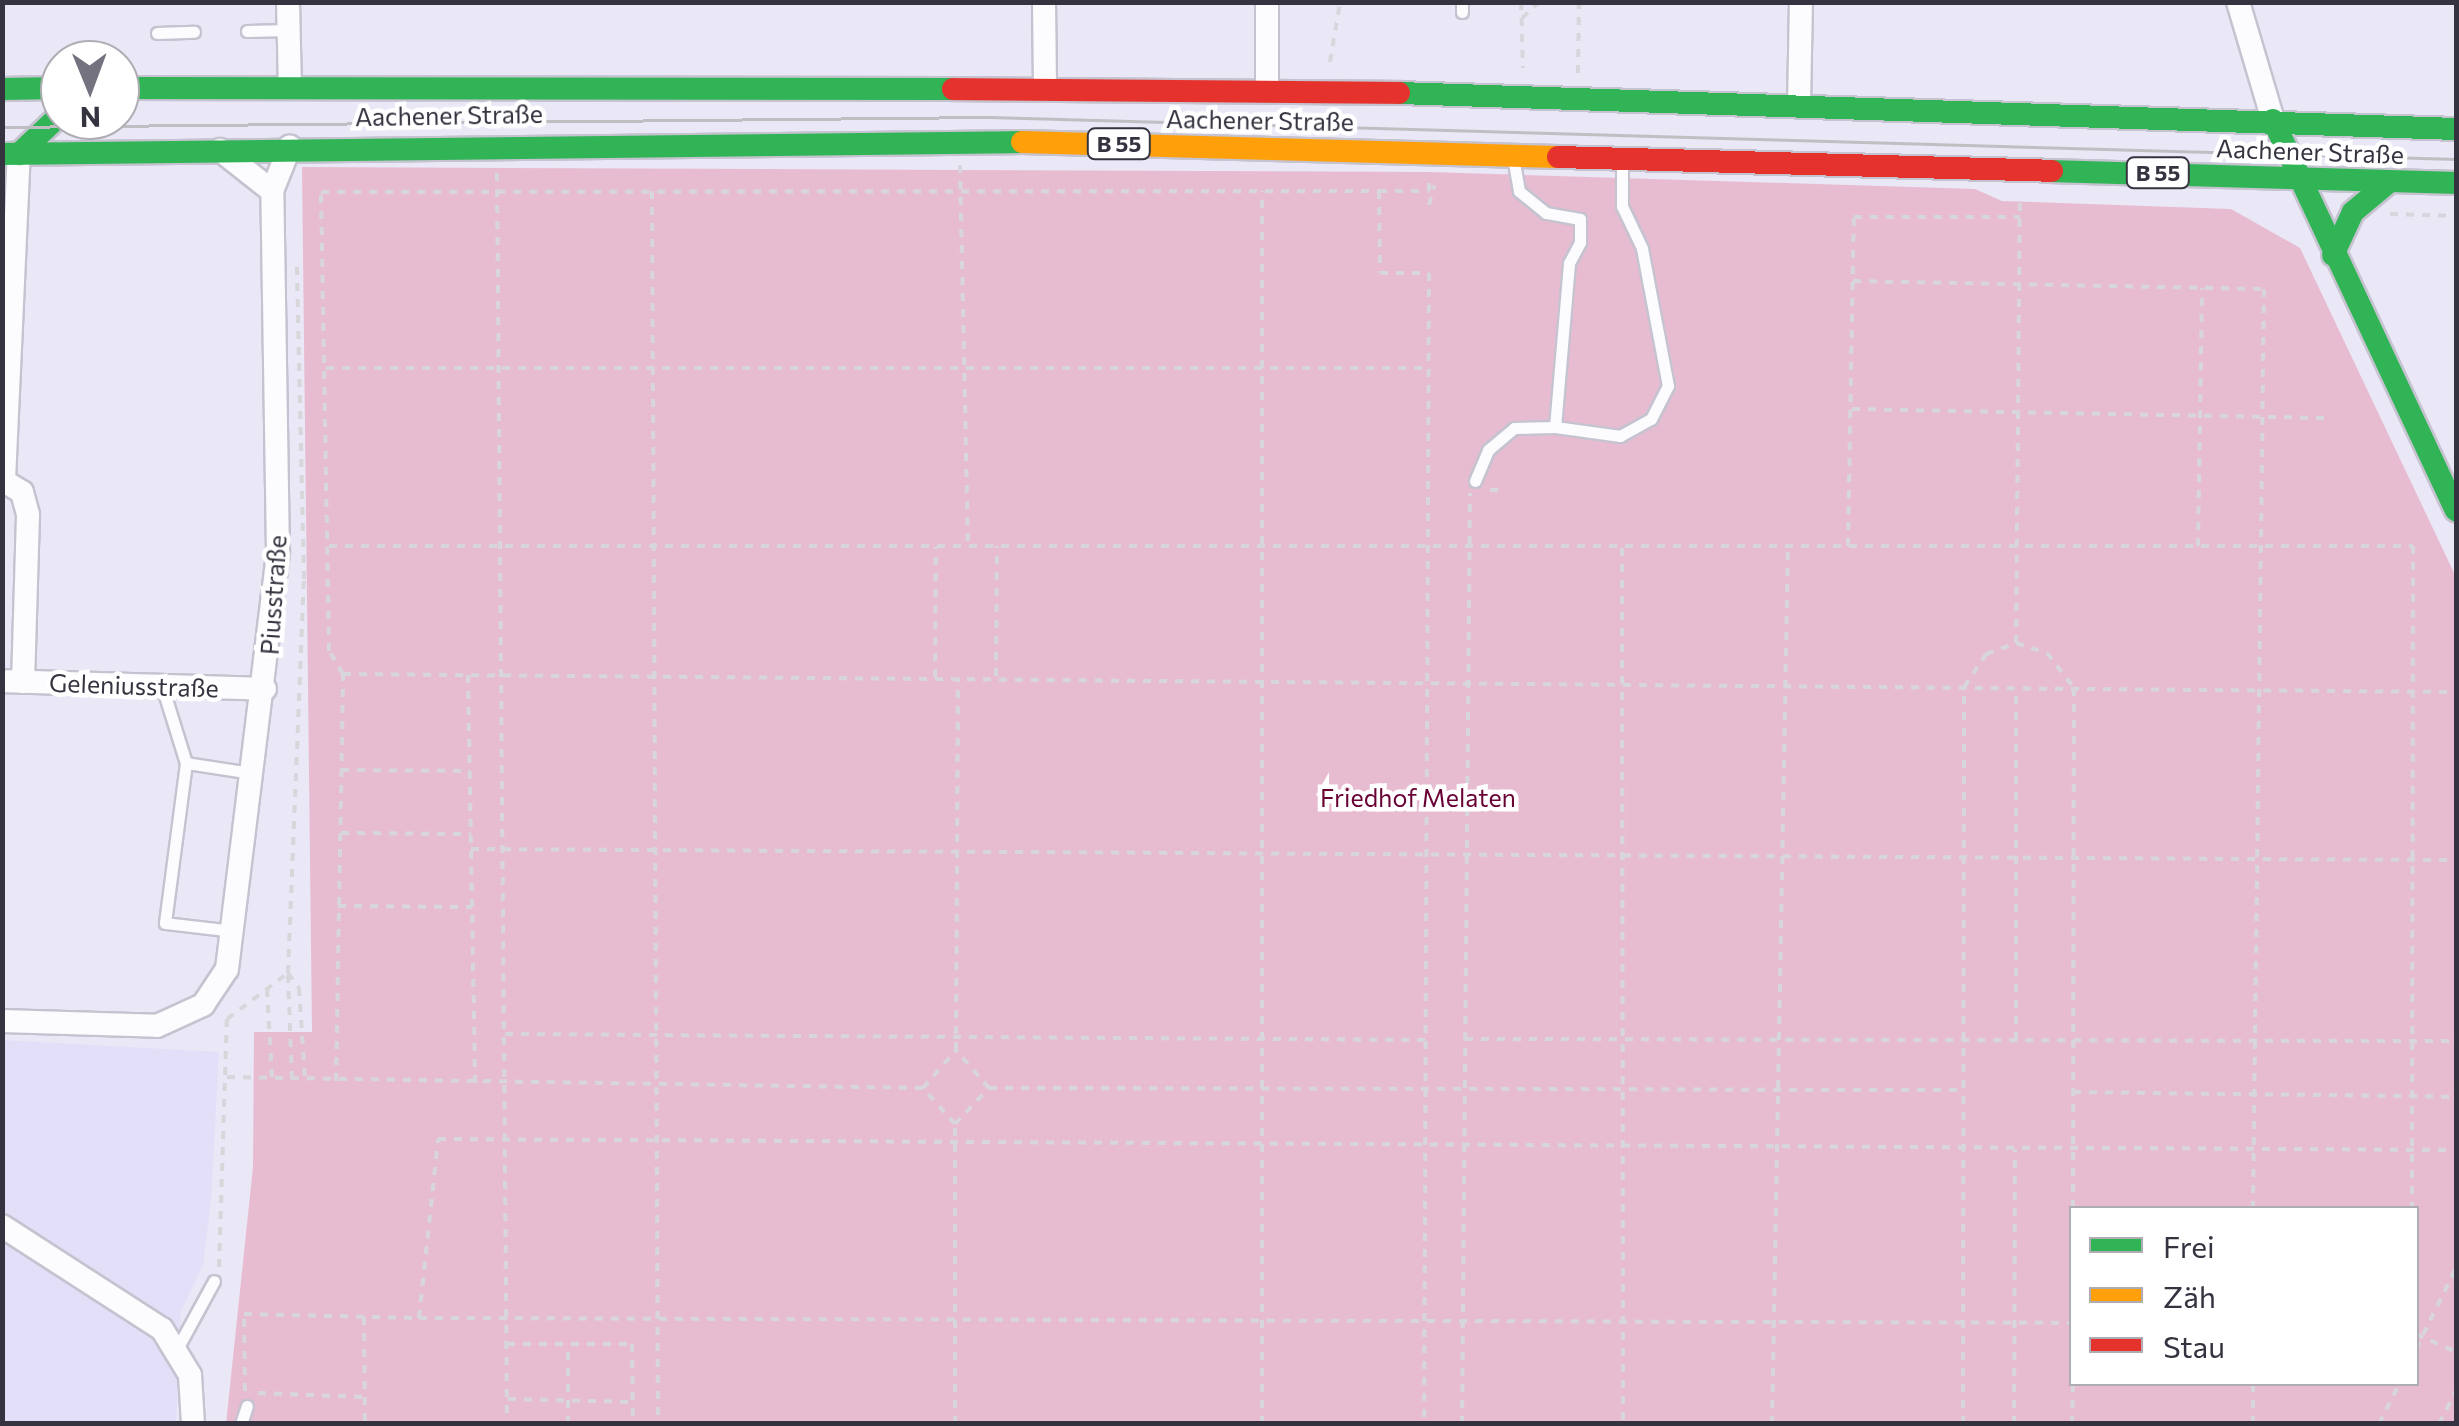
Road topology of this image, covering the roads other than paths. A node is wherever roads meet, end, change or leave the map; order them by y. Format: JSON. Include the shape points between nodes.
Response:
{"nodes":[{"id":1,"x":288,"y":2,"type":"edge"},
{"id":2,"x":1044,"y":2,"type":"edge"},
{"id":3,"x":1266,"y":2,"type":"edge"},
{"id":4,"x":1802,"y":2,"type":"edge"},
{"id":5,"x":2238,"y":2,"type":"edge"},
{"id":6,"x":289,"y":30,"type":"junction"},
{"id":7,"x":247,"y":31,"type":"dead end"},
{"id":8,"x":194,"y":32,"type":"dead end"},
{"id":9,"x":156,"y":33,"type":"dead end"},
{"id":10,"x":40,"y":88,"type":"edge"},
{"id":11,"x":140,"y":88,"type":"edge"},
{"id":12,"x":290,"y":88,"type":"junction"},
{"id":13,"x":2,"y":89,"type":"edge"},
{"id":14,"x":1046,"y":89,"type":"junction"},
{"id":15,"x":1267,"y":90,"type":"junction"},
{"id":16,"x":1799,"y":106,"type":"junction"},
{"id":17,"x":2273,"y":120,"type":"junction"},
{"id":18,"x":2456,"y":129,"type":"edge"},
{"id":19,"x":40,"y":131,"type":"edge"},
{"id":20,"x":290,"y":146,"type":"junction"},
{"id":21,"x":218,"y":148,"type":"junction"},
{"id":22,"x":11,"y":154,"type":"edge"},
{"id":23,"x":1513,"y":154,"type":"junction"},
{"id":24,"x":1622,"y":156,"type":"junction"},
{"id":25,"x":2232,"y":176,"type":"junction"},
{"id":26,"x":2295,"y":179,"type":"junction"},
{"id":27,"x":2390,"y":182,"type":"junction"},
{"id":28,"x":2456,"y":183,"type":"edge"},
{"id":29,"x":272,"y":191,"type":"junction"},
{"id":30,"x":7,"y":254,"type":"edge"},
{"id":31,"x":2332,"y":256,"type":"junction"},
{"id":32,"x":1555,"y":427,"type":"junction"},
{"id":33,"x":3,"y":480,"type":"edge"},
{"id":34,"x":1475,"y":481,"type":"road end"},
{"id":35,"x":2455,"y":504,"type":"edge"},
{"id":36,"x":13,"y":682,"type":"edge"},
{"id":37,"x":162,"y":686,"type":"junction"},
{"id":38,"x":266,"y":689,"type":"junction"},
{"id":39,"x":186,"y":763,"type":"junction"},
{"id":40,"x":254,"y":774,"type":"junction"},
{"id":41,"x":233,"y":931,"type":"junction"},
{"id":42,"x":2,"y":1021,"type":"edge"},
{"id":43,"x":2,"y":1226,"type":"edge"},
{"id":44,"x":214,"y":1281,"type":"road end"},
{"id":45,"x":178,"y":1346,"type":"junction"},
{"id":46,"x":247,"y":1406,"type":"dead end"},
{"id":47,"x":196,"y":1423,"type":"edge"},
{"id":48,"x":241,"y":1424,"type":"edge"}],
"edges":[{"from":1,"to":6,"type":"street"},
{"from":2,"to":14,"type":"street"},
{"from":3,"to":15,"type":"street"},
{"from":4,"to":16,"type":"street"},
{"from":5,"to":17,"type":"street"},
{"from":6,"to":7,"type":"lane"},
{"from":6,"to":12,"type":"street"},
{"from":8,"to":9,"type":"lane"},
{"from":10,"to":13,"type":"main road"},
{"from":11,"to":12,"type":"main road","name":"Aachener Straße","number":"B 55"},
{"from":12,"to":14,"type":"main road","name":"Aachener Straße","number":"B 55"},
{"from":14,"to":15,"type":"main road","name":"Aachener Straße","number":"B 55"},
{"from":15,"to":16,"type":"main road","name":"Aachener Straße","number":"B 55"},
{"from":16,"to":17,"type":"main road","name":"Aachener Straße","number":"B 55"},
{"from":17,"to":18,"type":"main road","name":"Aachener Straße","number":"B 55"},
{"from":17,"to":25,"type":"main road","via":[[2263,159]]},
{"from":17,"to":26,"type":"main road"},
{"from":19,"to":22,"type":"main road"},
{"from":20,"to":21,"type":"main road","name":"Aachener Straße","number":"B 55"},
{"from":20,"to":23,"type":"main road","name":"Aachener Straße","number":"B 55","via":[[960,140]]},
{"from":20,"to":29,"type":"street","name":"Piusstraße"},
{"from":21,"to":22,"type":"main road","name":"Aachener Straße","number":"B 55"},
{"from":21,"to":29,"type":"street"},
{"from":22,"to":30,"type":"street"},
{"from":23,"to":24,"type":"main road","name":"Aachener Straße","number":"B 55"},
{"from":23,"to":32,"type":"lane","via":[[1519,192],[1546,213],[1580,218]]},
{"from":24,"to":25,"type":"main road","name":"Aachener Straße","number":"B 55"},
{"from":24,"to":32,"type":"lane","via":[[1622,206],[1642,248],[1668,386],[1652,419],[1620,436]]},
{"from":25,"to":26,"type":"main road","name":"Aachener Straße","number":"B 55"},
{"from":26,"to":27,"type":"main road","name":"Aachener Straße","number":"B 55"},
{"from":26,"to":31,"type":"main road"},
{"from":27,"to":28,"type":"main road","name":"Aachener Straße","number":"B 55"},
{"from":27,"to":31,"type":"main road","via":[[2353,212]]},
{"from":29,"to":38,"type":"street","name":"Piusstraße","via":[[278,553]]},
{"from":30,"to":33,"type":"street"},
{"from":31,"to":35,"type":"main road"},
{"from":32,"to":34,"type":"lane","via":[[1514,428],[1488,450]]},
{"from":33,"to":36,"type":"street","via":[[22,492],[28,515]]},
{"from":36,"to":37,"type":"street","name":"Geleniusstraße"},
{"from":37,"to":38,"type":"street","name":"Geleniusstraße"},
{"from":37,"to":39,"type":"lane"},
{"from":38,"to":40,"type":"street","name":"Piusstraße"},
{"from":39,"to":40,"type":"lane"},
{"from":39,"to":41,"type":"lane","via":[[165,923]]},
{"from":40,"to":41,"type":"street","name":"Piusstraße"},
{"from":41,"to":42,"type":"street","name":"Piusstraße","via":[[216,993],[157,1026]]},
{"from":43,"to":45,"type":"street","via":[[142,1312]]},
{"from":44,"to":45,"type":"lane"},
{"from":45,"to":47,"type":"street"},
{"from":46,"to":48,"type":"lane"}]}
